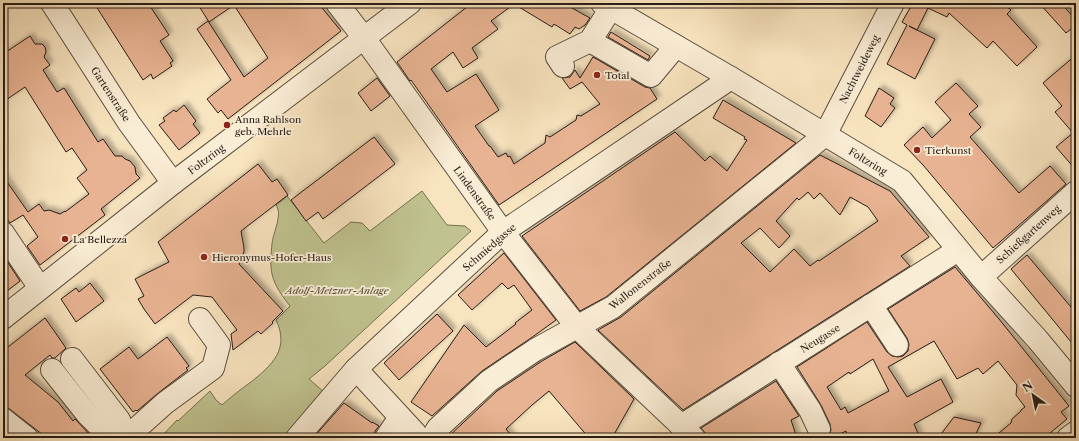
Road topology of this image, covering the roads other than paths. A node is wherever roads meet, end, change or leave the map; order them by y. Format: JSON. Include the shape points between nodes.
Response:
{"nodes":[{"id":1,"x":52,"y":3,"type":"edge"},
{"id":2,"x":336,"y":3,"type":"edge"},
{"id":3,"x":410,"y":3,"type":"edge"},
{"id":4,"x":893,"y":3,"type":"edge"},
{"id":5,"x":607,"y":6,"type":"edge"},
{"id":6,"x":594,"y":37,"type":"junction"},
{"id":7,"x":364,"y":38,"type":"junction"},
{"id":8,"x":676,"y":46,"type":"junction"},
{"id":9,"x":563,"y":66,"type":"dead end"},
{"id":10,"x":731,"y":78,"type":"junction"},
{"id":11,"x":825,"y":135,"type":"junction"},
{"id":12,"x":174,"y":183,"type":"junction"},
{"id":13,"x":1076,"y":192,"type":"edge"},
{"id":14,"x":503,"y":232,"type":"junction"},
{"id":15,"x":3,"y":233,"type":"edge"},
{"id":16,"x":958,"y":250,"type":"junction"},
{"id":17,"x":981,"y":277,"type":"junction"},
{"id":18,"x":40,"y":288,"type":"junction"},
{"id":19,"x":871,"y":305,"type":"junction"},
{"id":20,"x":3,"y":318,"type":"edge"},
{"id":21,"x":200,"y":319,"type":"dead end"},
{"id":22,"x":577,"y":327,"type":"junction"},
{"id":23,"x":897,"y":346,"type":"dead end"},
{"id":24,"x":72,"y":359,"type":"dead end"},
{"id":25,"x":779,"y":363,"type":"junction"},
{"id":26,"x":356,"y":369,"type":"junction"},
{"id":27,"x":52,"y":370,"type":"dead end"},
{"id":28,"x":1076,"y":386,"type":"edge"},
{"id":29,"x":400,"y":417,"type":"junction"},
{"id":30,"x":3,"y":419,"type":"edge"},
{"id":31,"x":819,"y":429,"type":"dead end"},
{"id":32,"x":688,"y":432,"type":"edge"},
{"id":33,"x":1076,"y":432,"type":"edge"},
{"id":34,"x":27,"y":438,"type":"edge"},
{"id":35,"x":121,"y":438,"type":"edge"},
{"id":36,"x":297,"y":438,"type":"edge"},
{"id":37,"x":386,"y":438,"type":"edge"},
{"id":38,"x":418,"y":438,"type":"edge"},
{"id":39,"x":432,"y":438,"type":"edge"},
{"id":40,"x":1068,"y":438,"type":"edge"}],
"edges":[{"from":1,"to":12,"type":"street","name":"Gartenstraße","via":[[129,123]]},
{"from":2,"to":7,"type":"street","name":"Lindenstraße"},
{"from":3,"to":7,"type":"street","name":"Foltzring"},
{"from":4,"to":11,"type":"street","name":"Nachtweideweg"},
{"from":5,"to":6,"type":"street"},
{"from":5,"to":8,"type":"street","name":"Foltzring"},
{"from":6,"to":8,"type":"street","via":[[657,68]]},
{"from":6,"to":9,"type":"street","via":[[557,57]]},
{"from":7,"to":12,"type":"street","name":"Foltzring"},
{"from":7,"to":14,"type":"street","name":"Lindenstraße"},
{"from":8,"to":10,"type":"street","name":"Foltzring"},
{"from":10,"to":11,"type":"street","name":"Foltzring"},
{"from":10,"to":14,"type":"street","name":"Schmiedgasse"},
{"from":11,"to":16,"type":"street","name":"Foltzring","via":[[902,181]]},
{"from":11,"to":22,"type":"street","name":"Wallonenstraße","via":[[613,307]]},
{"from":12,"to":18,"type":"street","name":"Foltzring"},
{"from":13,"to":17,"type":"street","name":"Schießgartenweg"},
{"from":14,"to":22,"type":"street","name":"Lindenstraße"},
{"from":14,"to":26,"type":"street","name":"Schmiedgasse"},
{"from":15,"to":18,"type":"street"},
{"from":16,"to":17,"type":"street","name":"Foltzring"},
{"from":16,"to":19,"type":"street","name":"Neugasse"},
{"from":17,"to":28,"type":"street","name":"Foltzring"},
{"from":18,"to":20,"type":"street","name":"Foltzring"},
{"from":19,"to":23,"type":"street"},
{"from":19,"to":25,"type":"street","name":"Neugasse"},
{"from":21,"to":35,"type":"street","via":[[219,345],[214,368]]},
{"from":22,"to":32,"type":"street","name":"Lindenstraße"},
{"from":22,"to":39,"type":"street","name":"Wallonenstraße","via":[[535,350],[489,381],[438,428]]},
{"from":24,"to":35,"type":"street","via":[[119,420]]},
{"from":25,"to":31,"type":"street","via":[[810,410]]},
{"from":25,"to":32,"type":"street","name":"Neugasse"},
{"from":26,"to":29,"type":"street"},
{"from":26,"to":36,"type":"street","name":"Schmiedgasse"},
{"from":27,"to":35,"type":"street","via":[[87,414]]},
{"from":29,"to":37,"type":"street"},
{"from":29,"to":38,"type":"street"},
{"from":30,"to":34,"type":"street"},
{"from":33,"to":40,"type":"street"}]}
